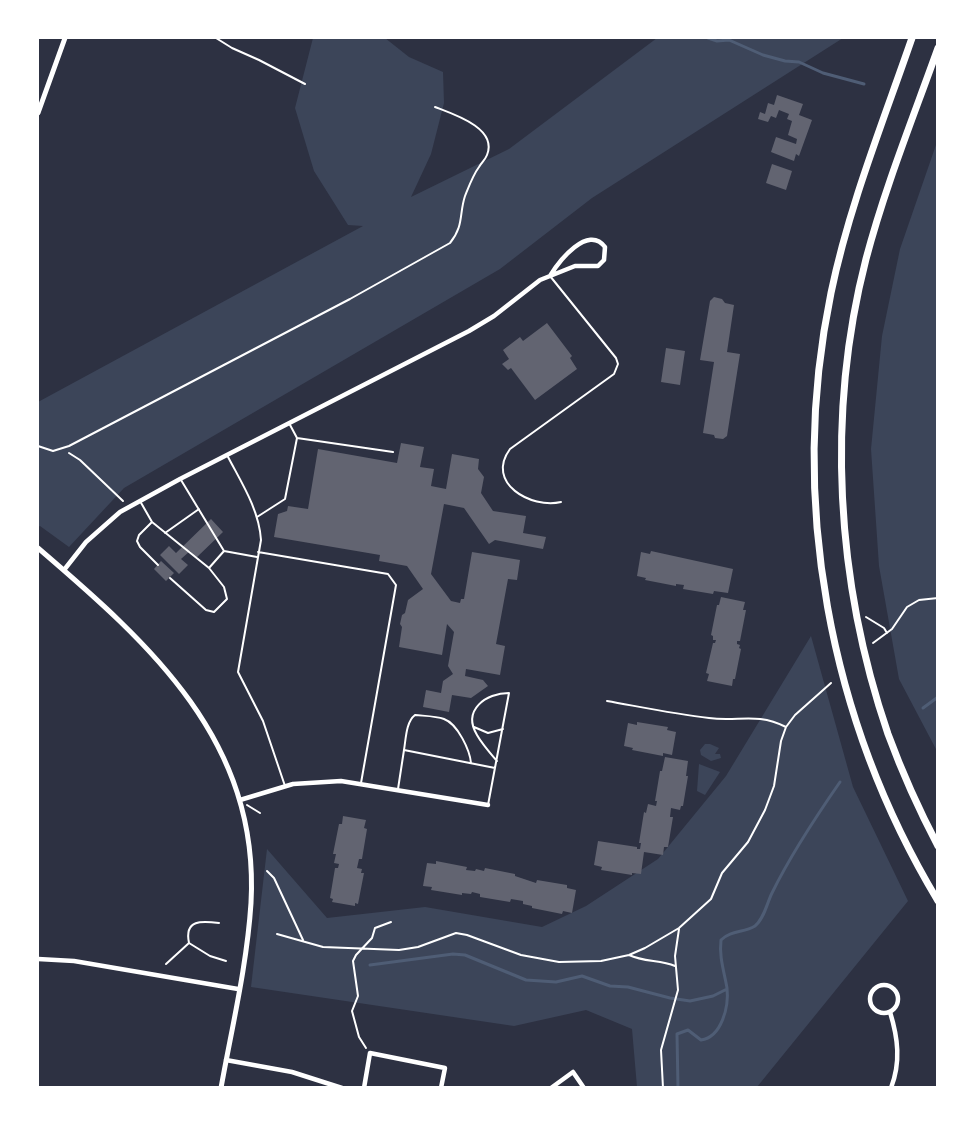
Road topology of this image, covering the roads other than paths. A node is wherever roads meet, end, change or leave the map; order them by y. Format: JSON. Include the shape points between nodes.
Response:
{"nodes":[{"id":1,"x":65,"y":38,"type":"edge"},
{"id":2,"x":216,"y":38,"type":"edge"},
{"id":3,"x":912,"y":38,"type":"edge"},
{"id":4,"x":938,"y":48,"type":"edge"},
{"id":5,"x":305,"y":84,"type":"dead end"},
{"id":6,"x":435,"y":107,"type":"dead end"},
{"id":7,"x":38,"y":113,"type":"edge"},
{"id":8,"x":550,"y":276,"type":"junction"},
{"id":9,"x":289,"y":423,"type":"junction"},
{"id":10,"x":297,"y":438,"type":"junction"},
{"id":11,"x":38,"y":446,"type":"edge"},
{"id":12,"x":393,"y":452,"type":"dead end"},
{"id":13,"x":227,"y":455,"type":"junction"},
{"id":14,"x":180,"y":478,"type":"junction"},
{"id":15,"x":140,"y":501,"type":"junction"},
{"id":16,"x":561,"y":502,"type":"dead end"},
{"id":17,"x":199,"y":509,"type":"junction"},
{"id":18,"x":257,"y":517,"type":"junction"},
{"id":19,"x":152,"y":522,"type":"junction"},
{"id":20,"x":165,"y":532,"type":"junction"},
{"id":21,"x":38,"y":548,"type":"edge"},
{"id":22,"x":224,"y":551,"type":"junction"},
{"id":23,"x":258,"y":552,"type":"junction"},
{"id":24,"x":257,"y":557,"type":"junction"},
{"id":25,"x":158,"y":565,"type":"dead end"},
{"id":26,"x":209,"y":568,"type":"junction"},
{"id":27,"x":64,"y":570,"type":"junction"},
{"id":28,"x":170,"y":578,"type":"dead end"},
{"id":29,"x":473,"y":727,"type":"junction"},
{"id":30,"x":503,"y":729,"type":"junction"},
{"id":31,"x":404,"y":750,"type":"junction"},
{"id":32,"x":497,"y":761,"type":"junction"},
{"id":33,"x":471,"y":764,"type":"junction"},
{"id":34,"x":496,"y":768,"type":"junction"},
{"id":35,"x":361,"y":783,"type":"junction"},
{"id":36,"x":285,"y":786,"type":"junction"},
{"id":37,"x":398,"y":789,"type":"junction"},
{"id":38,"x":240,"y":800,"type":"junction"},
{"id":39,"x":489,"y":805,"type":"joint"},
{"id":40,"x":938,"y":846,"type":"edge"},
{"id":41,"x":938,"y":901,"type":"edge"},
{"id":42,"x":38,"y":959,"type":"edge"},
{"id":43,"x":238,"y":989,"type":"junction"},
{"id":44,"x":890,"y":1012,"type":"junction"},
{"id":45,"x":225,"y":1060,"type":"junction"},
{"id":46,"x":220,"y":1088,"type":"edge"},
{"id":47,"x":342,"y":1088,"type":"edge"},
{"id":48,"x":364,"y":1088,"type":"edge"},
{"id":49,"x":441,"y":1088,"type":"edge"},
{"id":50,"x":550,"y":1088,"type":"edge"},
{"id":51,"x":584,"y":1088,"type":"edge"},
{"id":52,"x":891,"y":1088,"type":"edge"}],
"edges":[{"from":1,"to":7,"type":"street"},
{"from":2,"to":5,"type":"lane"},
{"from":3,"to":41,"type":"main road","via":[[858,192],[831,292],[815,419],[815,498],[823,589],[863,745],[912,855]]},
{"from":4,"to":40,"type":"main road","via":[[866,259],[850,340],[842,456],[845,535],[856,613],[874,688],[903,772]]},
{"from":6,"to":11,"type":"lane","via":[[473,123],[489,147],[467,191],[460,228],[450,243],[62,449],[53,451]]},
{"from":8,"to":8,"type":"street","via":[[575,266],[598,266],[604,260],[605,247],[592,239],[581,243],[560,260]]},
{"from":8,"to":9,"type":"street","via":[[469,331]]},
{"from":8,"to":16,"type":"lane","via":[[618,364],[614,374],[505,456],[503,475],[512,491],[531,499]]},
{"from":9,"to":10,"type":"lane"},
{"from":9,"to":13,"type":"street"},
{"from":10,"to":12,"type":"lane"},
{"from":10,"to":18,"type":"lane","via":[[285,499]]},
{"from":13,"to":14,"type":"street"},
{"from":13,"to":18,"type":"lane"},
{"from":14,"to":15,"type":"street"},
{"from":14,"to":17,"type":"lane"},
{"from":15,"to":19,"type":"lane"},
{"from":15,"to":27,"type":"street","via":[[107,521]]},
{"from":17,"to":20,"type":"lane"},
{"from":17,"to":22,"type":"lane"},
{"from":18,"to":23,"type":"lane","via":[[261,540]]},
{"from":19,"to":20,"type":"lane"},
{"from":19,"to":25,"type":"lane","via":[[137,541]]},
{"from":20,"to":26,"type":"lane"},
{"from":21,"to":27,"type":"street"},
{"from":22,"to":24,"type":"lane"},
{"from":22,"to":26,"type":"lane"},
{"from":23,"to":24,"type":"lane"},
{"from":23,"to":35,"type":"lane","via":[[388,574],[396,585]]},
{"from":24,"to":36,"type":"lane","via":[[238,672],[263,721]]},
{"from":26,"to":28,"type":"lane","via":[[224,587],[227,599],[209,612]]},
{"from":27,"to":38,"type":"street","via":[[186,692],[214,736]]},
{"from":29,"to":30,"type":"lane","via":[[488,733]]},
{"from":29,"to":30,"type":"lane","via":[[479,704],[495,694],[509,693]]},
{"from":29,"to":32,"type":"lane"},
{"from":30,"to":32,"type":"lane"},
{"from":31,"to":33,"type":"lane"},
{"from":31,"to":33,"type":"lane","via":[[412,716],[445,719],[469,748]]},
{"from":31,"to":37,"type":"lane"},
{"from":32,"to":34,"type":"lane"},
{"from":33,"to":34,"type":"lane"},
{"from":34,"to":39,"type":"lane"},
{"from":35,"to":36,"type":"street"},
{"from":35,"to":37,"type":"street"},
{"from":36,"to":38,"type":"street"},
{"from":37,"to":39,"type":"street"},
{"from":38,"to":43,"type":"street","via":[[251,881],[248,932]]},
{"from":42,"to":43,"type":"street","via":[[74,961]]},
{"from":43,"to":45,"type":"street"},
{"from":44,"to":44,"type":"street","via":[[896,1007],[897,994],[890,986],[877,987],[872,991],[870,1004],[881,1013]]},
{"from":44,"to":52,"type":"street","via":[[898,1053]]},
{"from":45,"to":46,"type":"street"},
{"from":45,"to":47,"type":"street","via":[[292,1072]]},
{"from":48,"to":49,"type":"street","via":[[370,1053],[445,1068]]},
{"from":50,"to":51,"type":"street","via":[[573,1072]]}]}
